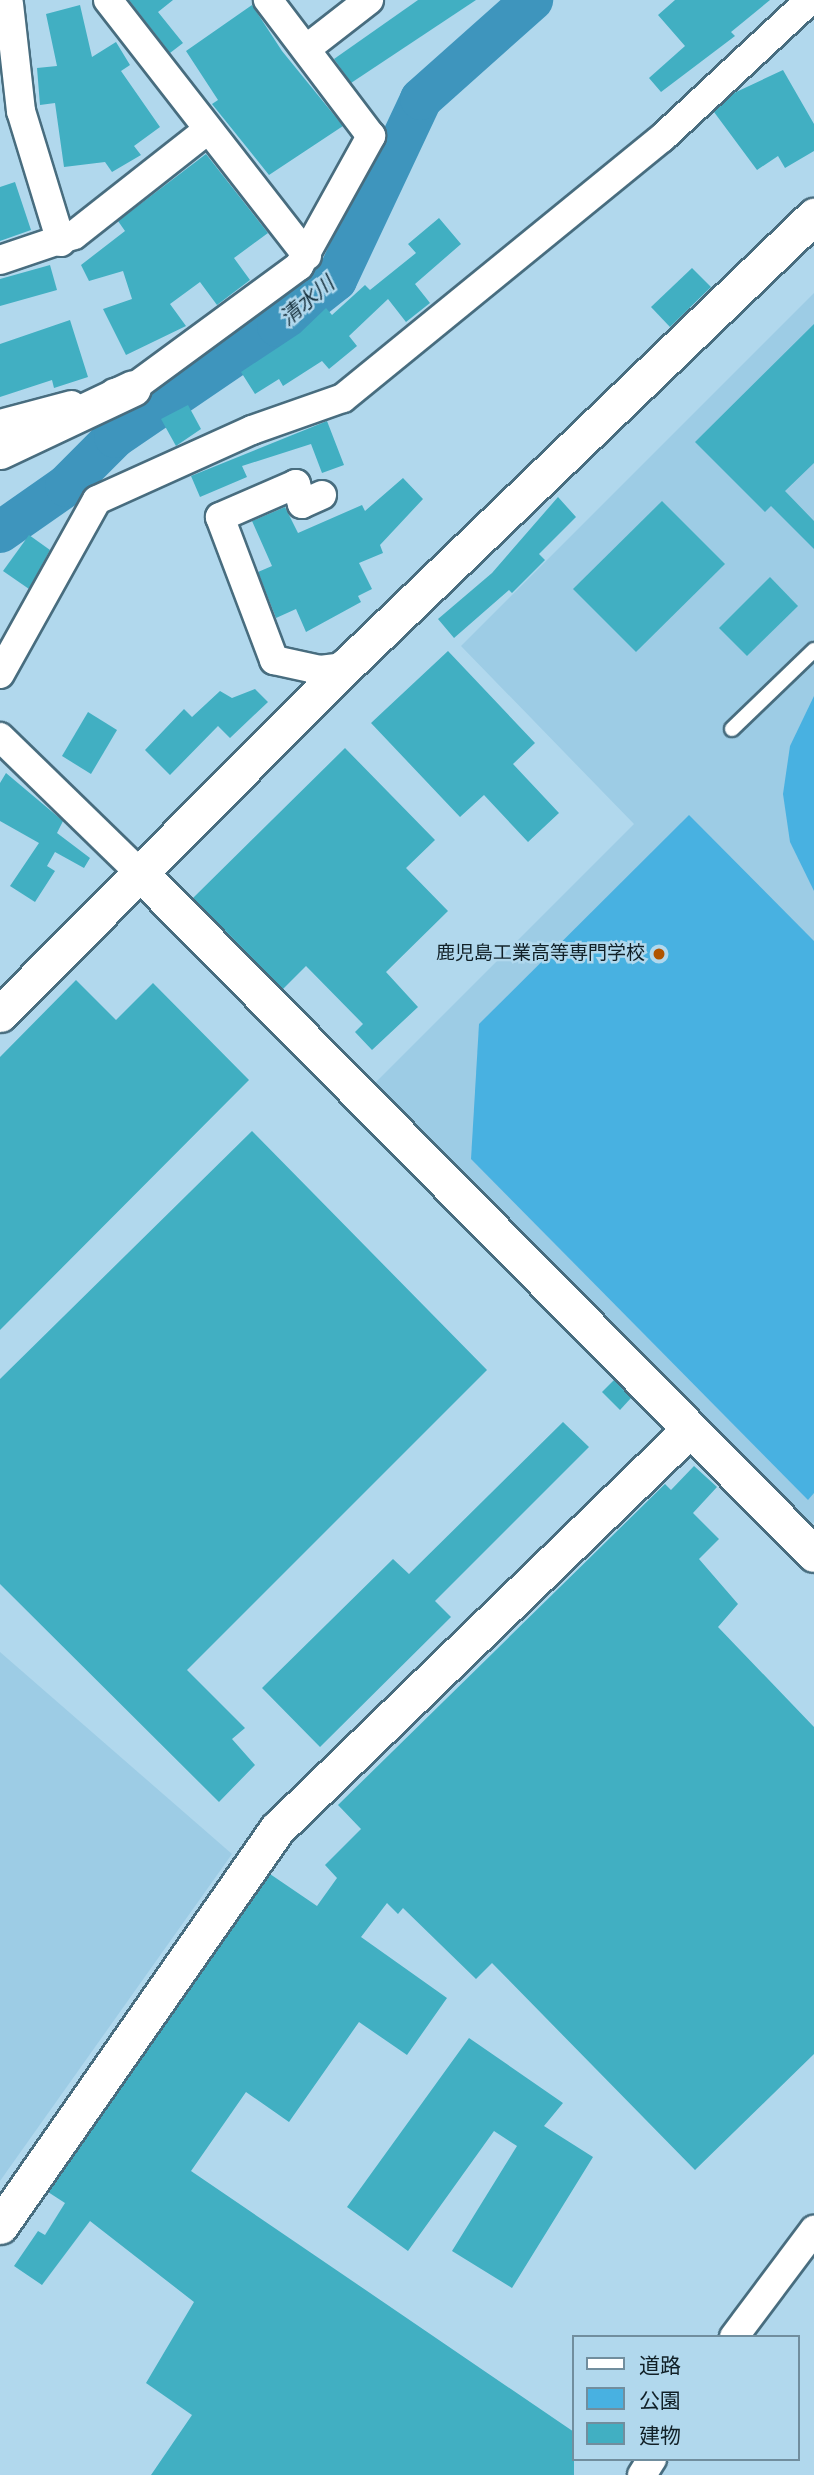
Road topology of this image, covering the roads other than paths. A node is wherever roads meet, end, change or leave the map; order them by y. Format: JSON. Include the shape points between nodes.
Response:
{"nodes":[{"id":1,"x":108,"y":0,"type":"edge"},
{"id":2,"x":268,"y":0,"type":"edge"},
{"id":3,"x":369,"y":0,"type":"edge"},
{"id":4,"x":810,"y":0,"type":"edge"},
{"id":5,"x":12,"y":3,"type":"edge"},
{"id":6,"x":306,"y":49,"type":"junction"},
{"id":7,"x":206,"y":131,"type":"junction"},
{"id":8,"x":814,"y":216,"type":"edge"},
{"id":9,"x":61,"y":242,"type":"junction"},
{"id":10,"x":307,"y":256,"type":"junction"},
{"id":11,"x":0,"y":260,"type":"edge"},
{"id":12,"x":133,"y":388,"type":"junction"},
{"id":13,"x":0,"y":424,"type":"edge"},
{"id":14,"x":0,"y":451,"type":"edge"},
{"id":15,"x":322,"y":495,"type":"dead end"},
{"id":16,"x":814,"y":649,"type":"edge"},
{"id":17,"x":345,"y":667,"type":"junction"},
{"id":18,"x":0,"y":674,"type":"edge"},
{"id":19,"x":732,"y":729,"type":"dead end"},
{"id":20,"x":2,"y":746,"type":"edge"},
{"id":21,"x":141,"y":873,"type":"junction"},
{"id":22,"x":0,"y":1014,"type":"edge"},
{"id":23,"x":690,"y":1429,"type":"junction"},
{"id":24,"x":814,"y":1554,"type":"edge"},
{"id":25,"x":0,"y":2226,"type":"edge"},
{"id":26,"x":814,"y":2230,"type":"edge"},
{"id":27,"x":735,"y":2335,"type":"edge"}],
"edges":[{"from":1,"to":7,"type":"street"},
{"from":2,"to":6,"type":"street"},
{"from":3,"to":6,"type":"street"},
{"from":4,"to":18,"type":"street","via":[[662,138],[343,398],[252,430],[97,500]]},
{"from":5,"to":9,"type":"street","via":[[21,111]]},
{"from":6,"to":10,"type":"street","via":[[371,136]]},
{"from":7,"to":9,"type":"street"},
{"from":7,"to":10,"type":"street"},
{"from":8,"to":17,"type":"street"},
{"from":9,"to":11,"type":"street"},
{"from":10,"to":12,"type":"street","via":[[289,276]]},
{"from":12,"to":13,"type":"street"},
{"from":12,"to":14,"type":"street"},
{"from":15,"to":17,"type":"street","via":[[302,504],[296,484],[220,517],[274,660],[320,670]]},
{"from":16,"to":19,"type":"lane"},
{"from":17,"to":21,"type":"street"},
{"from":20,"to":21,"type":"street"},
{"from":21,"to":22,"type":"street"},
{"from":21,"to":23,"type":"street"},
{"from":23,"to":24,"type":"street"},
{"from":23,"to":25,"type":"street","via":[[277,1829]]},
{"from":26,"to":27,"type":"street"}]}
